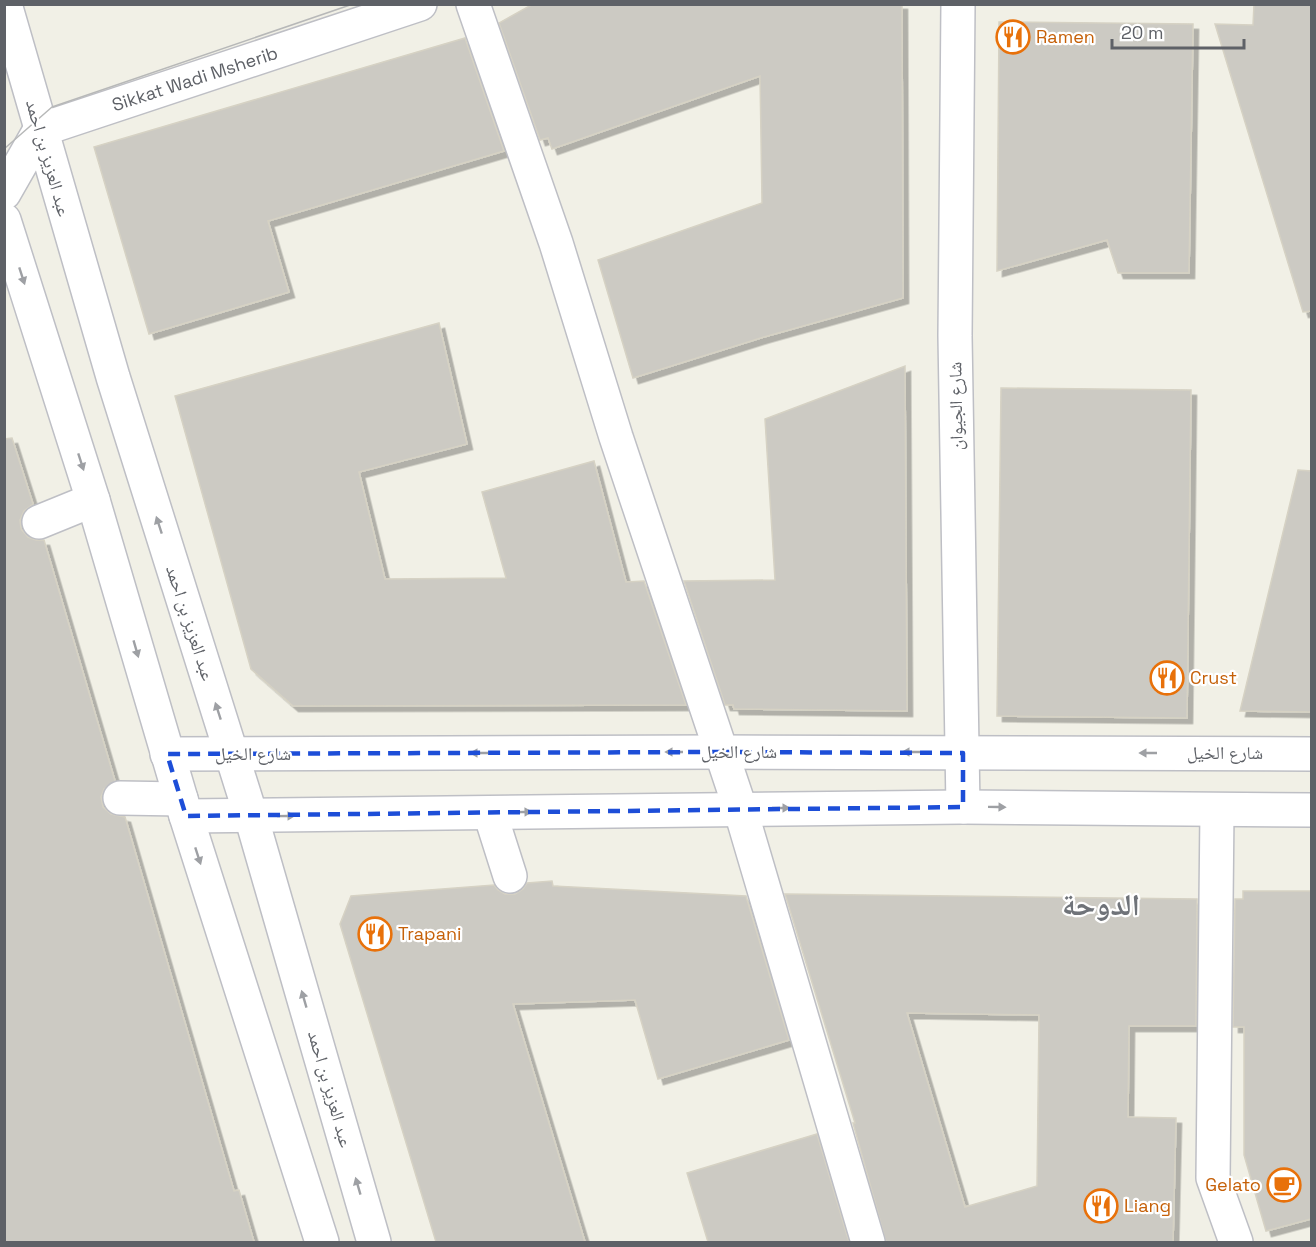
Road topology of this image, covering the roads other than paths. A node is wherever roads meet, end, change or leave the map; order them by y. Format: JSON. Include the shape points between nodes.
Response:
{"nodes":[{"id":1,"x":5,"y":4,"type":"edge"},
{"id":2,"x":420,"y":4,"type":"edge"},
{"id":3,"x":473,"y":4,"type":"edge"},
{"id":4,"x":958,"y":4,"type":"edge"},
{"id":5,"x":40,"y":130,"type":"junction"},
{"id":6,"x":4,"y":193,"type":"edge"},
{"id":7,"x":4,"y":220,"type":"edge"},
{"id":8,"x":93,"y":500,"type":"junction"},
{"id":9,"x":39,"y":522,"type":"dead end"},
{"id":10,"x":720,"y":752,"type":"junction"},
{"id":11,"x":963,"y":753,"type":"junction"},
{"id":12,"x":167,"y":754,"type":"junction"},
{"id":13,"x":1311,"y":754,"type":"edge"},
{"id":14,"x":232,"y":755,"type":"junction"},
{"id":15,"x":120,"y":798,"type":"dead end"},
{"id":16,"x":963,"y":807,"type":"junction"},
{"id":17,"x":183,"y":808,"type":"junction"},
{"id":18,"x":740,"y":808,"type":"junction"},
{"id":19,"x":1311,"y":810,"type":"edge"},
{"id":20,"x":1217,"y":811,"type":"junction"},
{"id":21,"x":490,"y":813,"type":"junction"},
{"id":22,"x":251,"y":816,"type":"junction"},
{"id":23,"x":510,"y":876,"type":"dead end"},
{"id":24,"x":322,"y":1242,"type":"edge"},
{"id":25,"x":374,"y":1242,"type":"edge"},
{"id":26,"x":868,"y":1242,"type":"edge"},
{"id":27,"x":1236,"y":1242,"type":"edge"}],
"edges":[{"from":1,"to":5,"type":"street","name":"عبد العزيز بن احمد"},
{"from":2,"to":5,"type":"street","name":"Sikkat Wadi Msherib"},
{"from":3,"to":10,"type":"street","via":[[556,243]]},
{"from":4,"to":11,"type":"street","name":"شارع الجيوان","via":[[955,336]]},
{"from":5,"to":6,"type":"street"},
{"from":14,"to":5,"type":"street","name":"عبد العزيز بن احمد","one_way":true,"via":[[112,377]]},
{"from":7,"to":8,"type":"street","one_way":true},
{"from":8,"to":9,"type":"street"},
{"from":8,"to":12,"type":"street","one_way":true},
{"from":11,"to":10,"type":"street","name":"شارع الخيل","one_way":true},
{"from":10,"to":14,"type":"street","name":"شارع الخيل","one_way":true},
{"from":10,"to":18,"type":"street"},
{"from":13,"to":11,"type":"street","name":"شارع الخيل","one_way":true},
{"from":11,"to":16,"type":"street","name":"شارع الجيوان"},
{"from":12,"to":14,"type":"street","name":"شارع الخيل"},
{"from":12,"to":17,"type":"street"},
{"from":14,"to":22,"type":"street","name":"عبد العزيز بن احمد"},
{"from":15,"to":17,"type":"street"},
{"from":18,"to":16,"type":"street","one_way":true},
{"from":16,"to":20,"type":"street","one_way":true},
{"from":17,"to":22,"type":"street"},
{"from":17,"to":24,"type":"street","one_way":true},
{"from":21,"to":18,"type":"street","one_way":true},
{"from":18,"to":26,"type":"street"},
{"from":19,"to":20,"type":"street"},
{"from":20,"to":27,"type":"street","via":[[1213,1178]]},
{"from":22,"to":21,"type":"street","one_way":true},
{"from":21,"to":23,"type":"street"},
{"from":25,"to":22,"type":"street","name":"عبد العزيز بن احمد","one_way":true}]}
